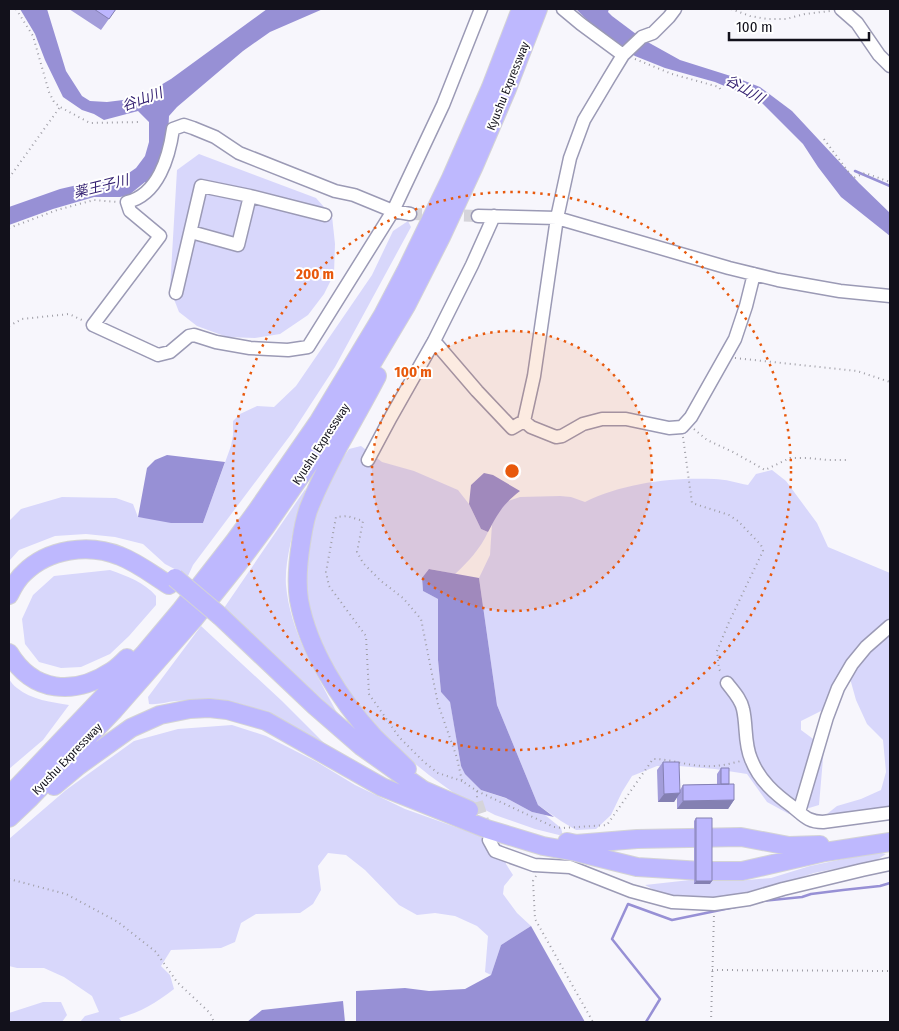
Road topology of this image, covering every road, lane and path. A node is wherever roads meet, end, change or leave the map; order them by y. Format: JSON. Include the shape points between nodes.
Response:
{"nodes":[{"id":1,"x":16,"y":9,"type":"edge"},
{"id":2,"x":480,"y":9,"type":"edge"},
{"id":3,"x":521,"y":9,"type":"edge"},
{"id":4,"x":538,"y":9,"type":"edge"},
{"id":5,"x":564,"y":9,"type":"edge"},
{"id":6,"x":674,"y":9,"type":"edge"},
{"id":7,"x":732,"y":9,"type":"edge"},
{"id":8,"x":841,"y":9,"type":"edge"},
{"id":9,"x":624,"y":54,"type":"junction"},
{"id":10,"x":890,"y":66,"type":"edge"},
{"id":11,"x":722,"y":92,"type":"dead end"},
{"id":12,"x":60,"y":107,"type":"junction"},
{"id":13,"x":139,"y":122,"type":"dead end"},
{"id":14,"x":824,"y":139,"type":"dead end"},
{"id":15,"x":9,"y":178,"type":"edge"},
{"id":16,"x":890,"y":182,"type":"edge"},
{"id":17,"x":250,"y":196,"type":"junction"},
{"id":18,"x":127,"y":202,"type":"junction"},
{"id":19,"x":393,"y":210,"type":"junction"},
{"id":20,"x":410,"y":214,"type":"tunnel mouth"},
{"id":21,"x":325,"y":215,"type":"dead end"},
{"id":22,"x":478,"y":216,"type":"tunnel mouth"},
{"id":23,"x":494,"y":216,"type":"junction"},
{"id":24,"x":557,"y":218,"type":"junction"},
{"id":25,"x":9,"y":228,"type":"edge"},
{"id":26,"x":191,"y":232,"type":"junction"},
{"id":27,"x":441,"y":237,"type":"junction"},
{"id":28,"x":754,"y":274,"type":"junction"},
{"id":29,"x":176,"y":293,"type":"dead end"},
{"id":30,"x":890,"y":296,"type":"edge"},
{"id":31,"x":94,"y":325,"type":"junction"},
{"id":32,"x":9,"y":326,"type":"edge"},
{"id":33,"x":434,"y":341,"type":"junction"},
{"id":34,"x":725,"y":358,"type":"junction"},
{"id":35,"x":890,"y":382,"type":"edge"},
{"id":36,"x":524,"y":421,"type":"junction"},
{"id":37,"x":684,"y":425,"type":"junction"},
{"id":38,"x":368,"y":460,"type":"dead end"},
{"id":39,"x":846,"y":460,"type":"dead end"},
{"id":40,"x":234,"y":542,"type":"junction"},
{"id":41,"x":9,"y":576,"type":"edge"},
{"id":42,"x":172,"y":581,"type":"junction"},
{"id":43,"x":9,"y":595,"type":"edge"},
{"id":44,"x":218,"y":620,"type":"junction"},
{"id":45,"x":890,"y":626,"type":"edge"},
{"id":46,"x":9,"y":653,"type":"edge"},
{"id":47,"x":727,"y":683,"type":"joint"},
{"id":48,"x":750,"y":758,"type":"junction"},
{"id":49,"x":462,"y":780,"type":"junction"},
{"id":50,"x":477,"y":791,"type":"junction"},
{"id":51,"x":9,"y":796,"type":"edge"},
{"id":52,"x":449,"y":801,"type":"junction"},
{"id":53,"x":477,"y":802,"type":"tunnel mouth"},
{"id":54,"x":428,"y":806,"type":"junction"},
{"id":55,"x":800,"y":812,"type":"junction"},
{"id":56,"x":890,"y":813,"type":"edge"},
{"id":57,"x":9,"y":818,"type":"edge"},
{"id":58,"x":9,"y":822,"type":"edge"},
{"id":59,"x":890,"y":838,"type":"edge"},
{"id":60,"x":489,"y":840,"type":"tunnel mouth"},
{"id":61,"x":890,"y":842,"type":"edge"},
{"id":62,"x":890,"y":864,"type":"edge"},
{"id":63,"x":553,"y":866,"type":"junction"},
{"id":64,"x":9,"y":880,"type":"edge"},
{"id":65,"x":714,"y":904,"type":"junction"},
{"id":66,"x":712,"y":970,"type":"junction"},
{"id":67,"x":890,"y":971,"type":"edge"},
{"id":68,"x":214,"y":1022,"type":"edge"},
{"id":69,"x":593,"y":1022,"type":"edge"},
{"id":70,"x":711,"y":1022,"type":"edge"}],
"edges":[{"from":1,"to":12,"type":"path","via":[[32,36],[49,92]]},
{"from":2,"to":19,"type":"street","via":[[442,104]]},
{"from":3,"to":40,"type":"highway","name":"Kyushu Expressway","via":[[451,178],[387,308],[319,421]]},
{"from":4,"to":27,"type":"highway","name":"Kyushu Expressway","via":[[507,90]]},
{"from":5,"to":9,"type":"street"},
{"from":6,"to":9,"type":"street","via":[[653,33],[642,37]]},
{"from":7,"to":8,"type":"path","via":[[750,16],[786,19]]},
{"from":8,"to":10,"type":"street","via":[[857,23]]},
{"from":9,"to":11,"type":"path","via":[[672,74],[719,87]]},
{"from":9,"to":24,"type":"street","via":[[584,120],[570,158]]},
{"from":12,"to":13,"type":"path","via":[[90,123]]},
{"from":12,"to":15,"type":"path"},
{"from":14,"to":16,"type":"path","via":[[853,178],[865,173]]},
{"from":17,"to":21,"type":"street"},
{"from":17,"to":26,"type":"street","via":[[201,186]]},
{"from":17,"to":26,"type":"street","via":[[238,245]]},
{"from":18,"to":19,"type":"street","via":[[146,193],[166,162],[173,129],[184,126],[215,137],[239,153]]},
{"from":18,"to":25,"type":"path","via":[[94,200]]},
{"from":18,"to":31,"type":"street","via":[[130,211],[160,236]]},
{"from":19,"to":20,"type":"street"},
{"from":19,"to":31,"type":"street","via":[[308,347],[288,350],[250,348],[194,335],[170,352],[158,355]]},
{"from":22,"to":23,"type":"street"},
{"from":23,"to":24,"type":"street"},
{"from":23,"to":33,"type":"street"},
{"from":24,"to":28,"type":"street"},
{"from":24,"to":36,"type":"street","via":[[534,376]]},
{"from":26,"to":29,"type":"street"},
{"from":27,"to":52,"type":"highway","via":[[401,333],[310,505],[297,575],[306,630],[340,694],[374,737],[407,769]]},
{"from":27,"to":57,"type":"highway","name":"Kyushu Expressway","via":[[406,306],[331,432],[266,526],[193,620]]},
{"from":28,"to":30,"type":"street","via":[[840,291]]},
{"from":28,"to":34,"type":"street","via":[[738,331]]},
{"from":31,"to":32,"type":"path","via":[[69,314],[22,319]]},
{"from":33,"to":36,"type":"street","via":[[476,392],[512,428]]},
{"from":33,"to":38,"type":"street"},
{"from":34,"to":35,"type":"path","via":[[857,371]]},
{"from":34,"to":37,"type":"street","via":[[692,418]]},
{"from":36,"to":37,"type":"street","via":[[556,436],[602,419],[626,419],[669,428]]},
{"from":37,"to":39,"type":"path","via":[[765,470],[790,458]]},
{"from":37,"to":47,"type":"path","via":[[692,503],[738,521],[763,551],[717,650],[719,669]]},
{"from":40,"to":46,"type":"highway","via":[[198,576],[135,650],[102,677],[72,687],[46,684],[26,675]]},
{"from":40,"to":51,"type":"highway","name":"Kyushu Expressway","via":[[144,654]]},
{"from":41,"to":42,"type":"highway","via":[[26,558],[47,546],[88,540],[103,541],[136,553]]},
{"from":42,"to":43,"type":"highway","via":[[119,555],[103,551],[66,551],[35,564],[24,573]]},
{"from":42,"to":44,"type":"highway"},
{"from":44,"to":52,"type":"highway","via":[[361,746],[422,790]]},
{"from":44,"to":54,"type":"highway","via":[[313,717],[351,750]]},
{"from":45,"to":55,"type":"street","via":[[866,647],[838,688]]},
{"from":47,"to":48,"type":"street","via":[[743,709]]},
{"from":48,"to":50,"type":"path","via":[[728,765],[705,766],[654,759],[607,825],[554,827]]},
{"from":48,"to":55,"type":"street","via":[[769,788]]},
{"from":49,"to":49,"type":"path","via":[[438,773],[424,762],[399,737],[369,694],[366,636],[329,586],[326,572],[336,517],[347,516],[363,521],[357,552],[363,563],[421,618],[438,704]]},
{"from":49,"to":50,"type":"path"},
{"from":50,"to":53,"type":"path"},
{"from":52,"to":59,"type":"highway","via":[[512,828],[576,844],[741,837],[789,846]]},
{"from":54,"to":58,"type":"highway","via":[[382,787],[266,721],[209,708],[160,715],[130,728],[78,766],[35,805]]},
{"from":54,"to":61,"type":"highway","via":[[487,830],[637,867],[742,871],[825,852]]},
{"from":55,"to":56,"type":"street","via":[[812,822]]},
{"from":60,"to":63,"type":"street","via":[[495,851],[534,865]]},
{"from":62,"to":65,"type":"street","via":[[749,899]]},
{"from":63,"to":65,"type":"street","via":[[570,867],[631,891],[672,902]]},
{"from":63,"to":69,"type":"path","via":[[538,873],[533,881],[535,919]]},
{"from":64,"to":68,"type":"path","via":[[66,894],[118,922],[156,952],[177,982],[210,1013]]},
{"from":65,"to":66,"type":"path"},
{"from":66,"to":67,"type":"path"},
{"from":66,"to":70,"type":"path"}]}
